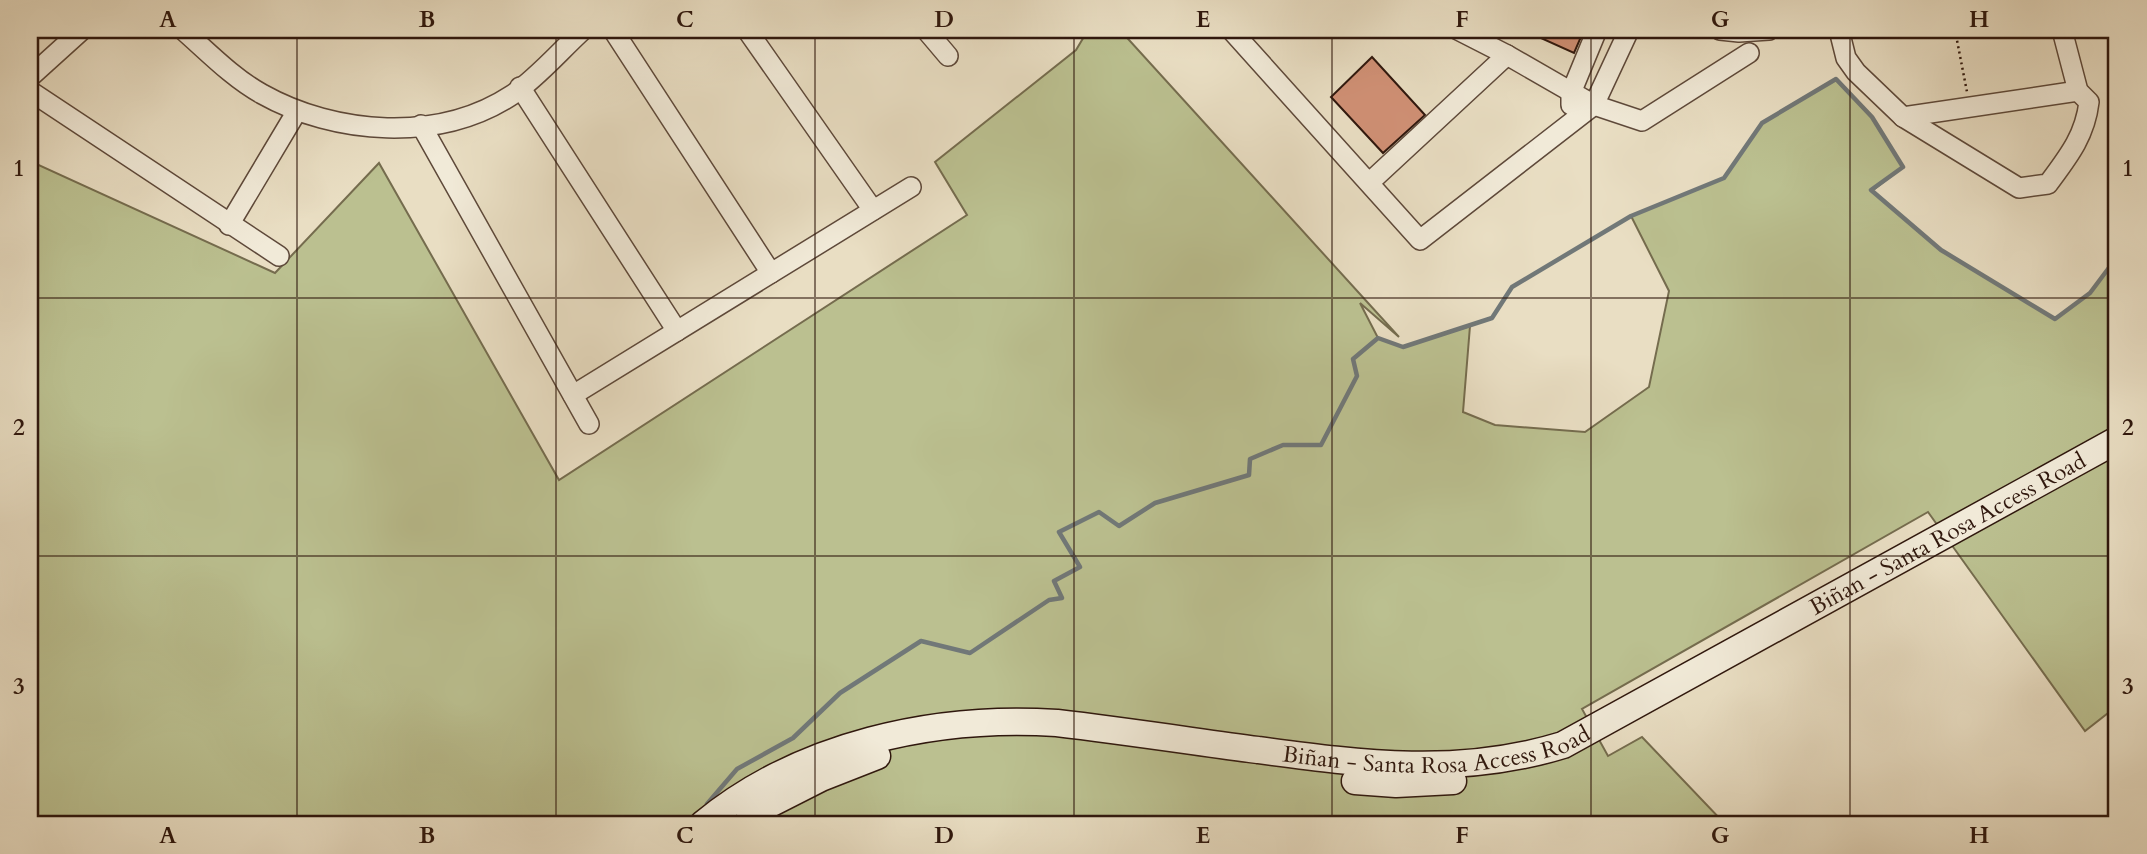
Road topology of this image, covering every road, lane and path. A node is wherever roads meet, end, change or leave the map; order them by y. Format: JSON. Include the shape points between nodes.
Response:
{"nodes":[{"id":1,"x":82,"y":30,"type":"edge"},
{"id":2,"x":183,"y":30,"type":"edge"},
{"id":3,"x":583,"y":30,"type":"edge"},
{"id":4,"x":613,"y":30,"type":"edge"},
{"id":5,"x":747,"y":30,"type":"edge"},
{"id":6,"x":926,"y":30,"type":"edge"},
{"id":7,"x":1231,"y":30,"type":"edge"},
{"id":8,"x":1458,"y":30,"type":"edge"},
{"id":9,"x":1597,"y":30,"type":"edge"},
{"id":10,"x":1629,"y":30,"type":"edge"},
{"id":11,"x":1720,"y":30,"type":"edge"},
{"id":12,"x":1769,"y":30,"type":"edge"},
{"id":13,"x":1839,"y":30,"type":"edge"},
{"id":14,"x":1955,"y":30,"type":"edge"},
{"id":15,"x":2062,"y":30,"type":"edge"},
{"id":16,"x":1749,"y":54,"type":"dead end"},
{"id":17,"x":1507,"y":55,"type":"junction"},
{"id":18,"x":948,"y":57,"type":"dead end"},
{"id":19,"x":30,"y":77,"type":"edge"},
{"id":20,"x":520,"y":87,"type":"junction"},
{"id":21,"x":30,"y":91,"type":"edge"},
{"id":22,"x":2078,"y":91,"type":"junction"},
{"id":23,"x":1571,"y":93,"type":"junction"},
{"id":24,"x":1594,"y":105,"type":"junction"},
{"id":25,"x":1970,"y":108,"type":"junction"},
{"id":26,"x":297,"y":111,"type":"junction"},
{"id":27,"x":1903,"y":117,"type":"junction"},
{"id":28,"x":1570,"y":123,"type":"junction"},
{"id":29,"x":421,"y":125,"type":"junction"},
{"id":30,"x":1370,"y":182,"type":"junction"},
{"id":31,"x":911,"y":187,"type":"dead end"},
{"id":32,"x":873,"y":210,"type":"junction"},
{"id":33,"x":229,"y":225,"type":"junction"},
{"id":34,"x":279,"y":256,"type":"dead end"},
{"id":35,"x":771,"y":273,"type":"junction"},
{"id":36,"x":677,"y":331,"type":"junction"},
{"id":37,"x":573,"y":395,"type":"junction"},
{"id":38,"x":589,"y":424,"type":"dead end"},
{"id":39,"x":2117,"y":440,"type":"edge"},
{"id":40,"x":2117,"y":459,"type":"edge"},
{"id":41,"x":1985,"y":524,"type":"junction"},
{"id":42,"x":1061,"y":732,"type":"junction"},
{"id":43,"x":703,"y":824,"type":"edge"},
{"id":44,"x":733,"y":824,"type":"edge"}],
"edges":[{"from":1,"to":19,"type":"street"},
{"from":2,"to":26,"type":"street","via":[[260,93]]},
{"from":3,"to":20,"type":"street"},
{"from":4,"to":35,"type":"street"},
{"from":5,"to":32,"type":"street"},
{"from":6,"to":18,"type":"street"},
{"from":7,"to":30,"type":"street"},
{"from":8,"to":17,"type":"street"},
{"from":9,"to":23,"type":"street"},
{"from":10,"to":24,"type":"street"},
{"from":11,"to":12,"type":"street"},
{"from":13,"to":27,"type":"street","via":[[1846,58],[1856,72]]},
{"from":14,"to":25,"type":"path"},
{"from":15,"to":22,"type":"street"},
{"from":16,"to":24,"type":"street","via":[[1642,121]]},
{"from":17,"to":23,"type":"street"},
{"from":17,"to":30,"type":"street"},
{"from":20,"to":29,"type":"street","via":[[466,117]]},
{"from":20,"to":36,"type":"street"},
{"from":21,"to":33,"type":"street"},
{"from":22,"to":25,"type":"street"},
{"from":22,"to":27,"type":"street","via":[[2089,102],[2086,122],[2076,147],[2048,184],[2019,188]]},
{"from":23,"to":24,"type":"street"},
{"from":23,"to":28,"type":"street"},
{"from":24,"to":28,"type":"street"},
{"from":25,"to":27,"type":"street"},
{"from":26,"to":29,"type":"street","via":[[330,122]]},
{"from":26,"to":33,"type":"street"},
{"from":28,"to":30,"type":"street","via":[[1420,240]]},
{"from":29,"to":37,"type":"street"},
{"from":31,"to":32,"type":"street"},
{"from":32,"to":35,"type":"street"},
{"from":33,"to":34,"type":"street"},
{"from":35,"to":36,"type":"street"},
{"from":36,"to":37,"type":"street"},
{"from":37,"to":38,"type":"street"},
{"from":39,"to":41,"type":"main road","name":"Biñan - Santa Rosa Access Road"},
{"from":40,"to":41,"type":"main road","name":"Biñan - Santa Rosa Access Road"},
{"from":41,"to":42,"type":"main road","name":"Biñan - Santa Rosa Access Road","via":[[1567,751],[1515,773],[1396,784]]},
{"from":42,"to":43,"type":"main road","name":"Biñan - Santa Rosa Access Road","via":[[1016,720],[940,726],[872,740],[799,767]]},
{"from":42,"to":44,"type":"main road","name":"Biñan - Santa Rosa Access Road","via":[[935,743],[872,757]]}]}
